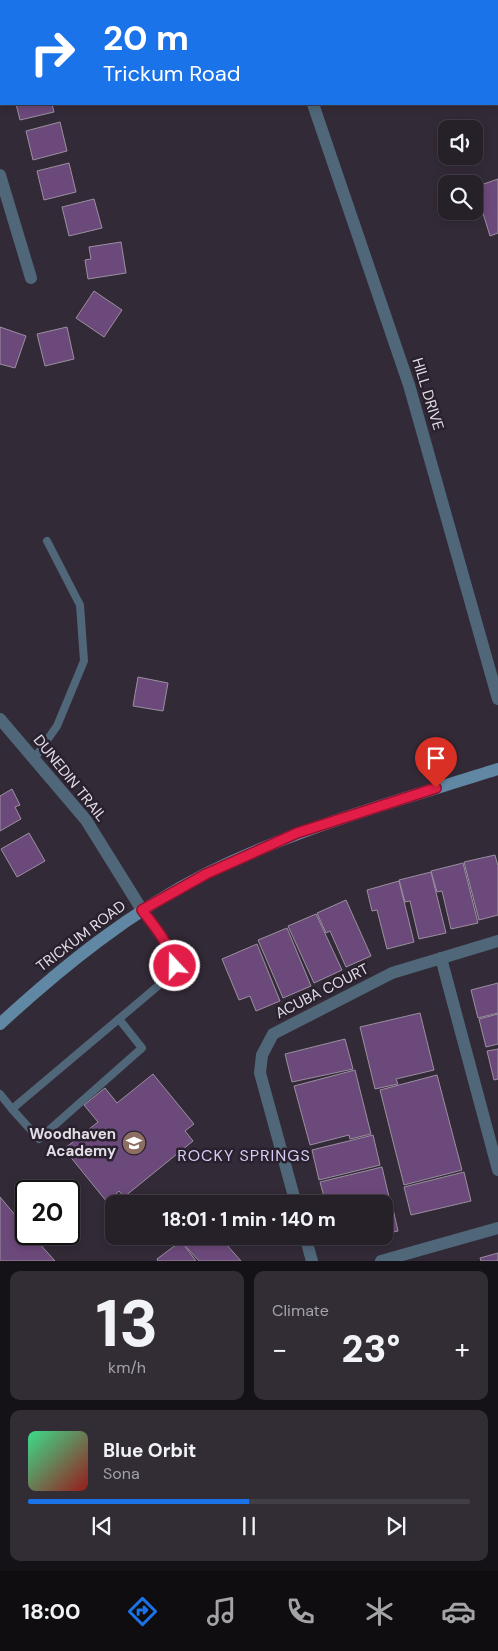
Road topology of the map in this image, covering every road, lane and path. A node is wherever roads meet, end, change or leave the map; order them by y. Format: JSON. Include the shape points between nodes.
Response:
{"nodes":[{"id":1,"x":313,"y":105,"type":"edge"},
{"id":2,"x":0,"y":175,"type":"edge"},
{"id":3,"x":31,"y":278,"type":"dead end"},
{"id":4,"x":47,"y":541,"type":"dead end"},
{"id":5,"x":498,"y":699,"type":"edge"},
{"id":6,"x":0,"y":719,"type":"edge"},
{"id":7,"x":34,"y":759,"type":"junction"},
{"id":8,"x":498,"y":769,"type":"edge"},
{"id":9,"x":142,"y":910,"type":"junction"},
{"id":10,"x":498,"y":941,"type":"edge"},
{"id":11,"x":441,"y":958,"type":"junction"},
{"id":12,"x":119,"y":1019,"type":"junction"},
{"id":13,"x":0,"y":1024,"type":"edge"},
{"id":14,"x":0,"y":1094,"type":"edge"},
{"id":15,"x":12,"y":1109,"type":"junction"},
{"id":16,"x":498,"y":1170,"type":"edge"},
{"id":17,"x":294,"y":1195,"type":"edge"},
{"id":18,"x":498,"y":1228,"type":"edge"},
{"id":19,"x":308,"y":1245,"type":"edge"},
{"id":20,"x":312,"y":1261,"type":"edge"},
{"id":21,"x":381,"y":1261,"type":"edge"}],
"edges":[{"from":1,"to":5,"type":"street","name":"HILL DRIVE","via":[[410,386]]},
{"from":2,"to":3,"type":"street"},
{"from":4,"to":7,"type":"lane","via":[[80,605],[84,661],[57,726]]},
{"from":6,"to":7,"type":"street","name":"DUNEDIN TRAIL"},
{"from":7,"to":9,"type":"street","name":"DUNEDIN TRAIL","via":[[86,820]]},
{"from":8,"to":9,"type":"street","name":"TRICKUM ROAD","via":[[297,833],[206,874]]},
{"from":9,"to":12,"type":"lane","via":[[164,939],[175,966],[171,975]]},
{"from":9,"to":13,"type":"street","name":"TRICKUM ROAD","via":[[93,945]]},
{"from":10,"to":11,"type":"street","name":"ACUBA COURT"},
{"from":11,"to":16,"type":"street"},
{"from":11,"to":17,"type":"street","name":"ACUBA COURT","via":[[392,973],[273,1034],[262,1055],[260,1073]]},
{"from":12,"to":15,"type":"lane"},
{"from":12,"to":15,"type":"lane","via":[[142,1048],[39,1139]]},
{"from":14,"to":15,"type":"lane"},
{"from":18,"to":21,"type":"street"},
{"from":19,"to":20,"type":"street"}]}
